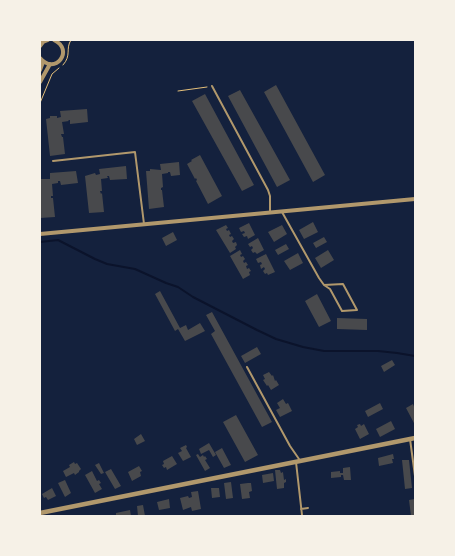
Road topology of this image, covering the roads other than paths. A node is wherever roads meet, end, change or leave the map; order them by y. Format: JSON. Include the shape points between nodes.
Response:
{"nodes":[{"id":1,"x":48,"y":40,"type":"edge"},
{"id":2,"x":55,"y":40,"type":"edge"},
{"id":3,"x":65,"y":40,"type":"edge"},
{"id":4,"x":40,"y":45,"type":"edge"},
{"id":5,"x":61,"y":45,"type":"junction"},
{"id":6,"x":40,"y":58,"type":"edge"},
{"id":7,"x":44,"y":62,"type":"junction"},
{"id":8,"x":50,"y":64,"type":"junction"},
{"id":9,"x":40,"y":70,"type":"edge"},
{"id":10,"x":40,"y":82,"type":"edge"},
{"id":11,"x":212,"y":86,"type":"road end"},
{"id":12,"x":53,"y":161,"type":"dead end"},
{"id":13,"x":415,"y":200,"type":"edge"},
{"id":14,"x":282,"y":212,"type":"junction"},
{"id":15,"x":270,"y":213,"type":"junction"},
{"id":16,"x":144,"y":224,"type":"junction"},
{"id":17,"x":40,"y":234,"type":"edge"},
{"id":18,"x":324,"y":284,"type":"junction"},
{"id":19,"x":247,"y":367,"type":"dead end"},
{"id":20,"x":412,"y":439,"type":"edge"},
{"id":21,"x":298,"y":462,"type":"junction"},
{"id":22,"x":415,"y":476,"type":"edge"},
{"id":23,"x":308,"y":508,"type":"dead end"},
{"id":24,"x":301,"y":509,"type":"junction"},
{"id":25,"x":40,"y":513,"type":"edge"},
{"id":26,"x":302,"y":515,"type":"dead end"}],
"edges":[{"from":1,"to":4,"type":"street"},
{"from":2,"to":5,"type":"street"},
{"from":3,"to":5,"type":"street"},
{"from":5,"to":8,"type":"street","via":[[60,60]]},
{"from":6,"to":7,"type":"street"},
{"from":7,"to":8,"type":"street"},
{"from":7,"to":9,"type":"street"},
{"from":8,"to":10,"type":"street"},
{"from":11,"to":15,"type":"lane","via":[[268,190]]},
{"from":12,"to":16,"type":"lane","via":[[135,152]]},
{"from":13,"to":14,"type":"street"},
{"from":14,"to":15,"type":"street"},
{"from":14,"to":18,"type":"lane"},
{"from":15,"to":16,"type":"street"},
{"from":16,"to":17,"type":"street"},
{"from":18,"to":18,"type":"lane","via":[[343,284],[357,310],[342,311]]},
{"from":19,"to":21,"type":"lane"},
{"from":20,"to":21,"type":"street"},
{"from":20,"to":22,"type":"lane"},
{"from":21,"to":24,"type":"lane"},
{"from":21,"to":25,"type":"street"},
{"from":23,"to":24,"type":"lane"},
{"from":24,"to":26,"type":"lane"}]}
